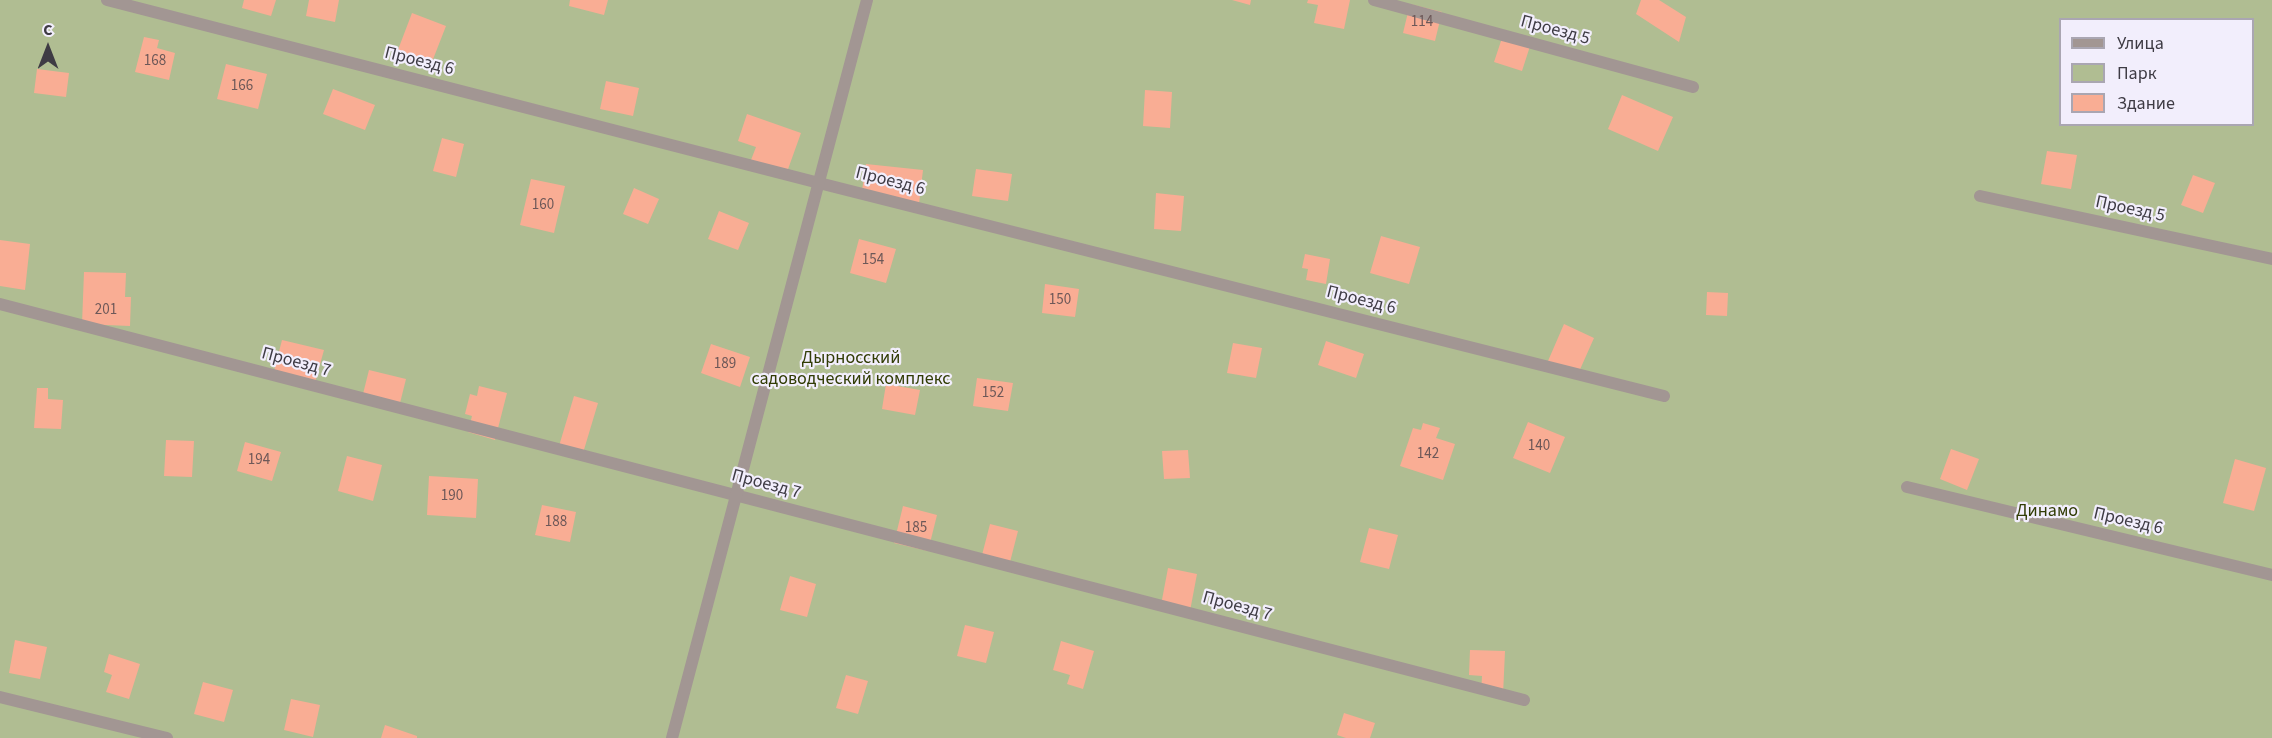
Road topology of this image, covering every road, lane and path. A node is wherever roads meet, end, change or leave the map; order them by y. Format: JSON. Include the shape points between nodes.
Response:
{"nodes":[{"id":1,"x":107,"y":0,"type":"edge"},
{"id":2,"x":867,"y":0,"type":"edge"},
{"id":3,"x":1374,"y":0,"type":"edge"},
{"id":4,"x":1693,"y":87,"type":"dead end"},
{"id":5,"x":819,"y":183,"type":"junction"},
{"id":6,"x":1980,"y":196,"type":"dead end"},
{"id":7,"x":2272,"y":259,"type":"edge"},
{"id":8,"x":0,"y":304,"type":"edge"},
{"id":9,"x":1664,"y":396,"type":"dead end"},
{"id":10,"x":1906,"y":487,"type":"dead end"},
{"id":11,"x":736,"y":495,"type":"junction"},
{"id":12,"x":2272,"y":575,"type":"edge"},
{"id":13,"x":0,"y":697,"type":"edge"},
{"id":14,"x":1524,"y":700,"type":"dead end"},
{"id":15,"x":167,"y":738,"type":"edge"},
{"id":16,"x":672,"y":738,"type":"edge"}],
"edges":[{"from":1,"to":5,"type":"street","name":"Проезд 6"},
{"from":2,"to":5,"type":"street"},
{"from":3,"to":4,"type":"street","name":"Проезд 5"},
{"from":5,"to":9,"type":"street","name":"Проезд 6"},
{"from":5,"to":11,"type":"street"},
{"from":6,"to":7,"type":"street","name":"Проезд 5"},
{"from":8,"to":11,"type":"street","name":"Проезд 7"},
{"from":10,"to":12,"type":"street","name":"Проезд 6"},
{"from":11,"to":14,"type":"street","name":"Проезд 7"},
{"from":11,"to":16,"type":"street"},
{"from":13,"to":15,"type":"street"}]}
